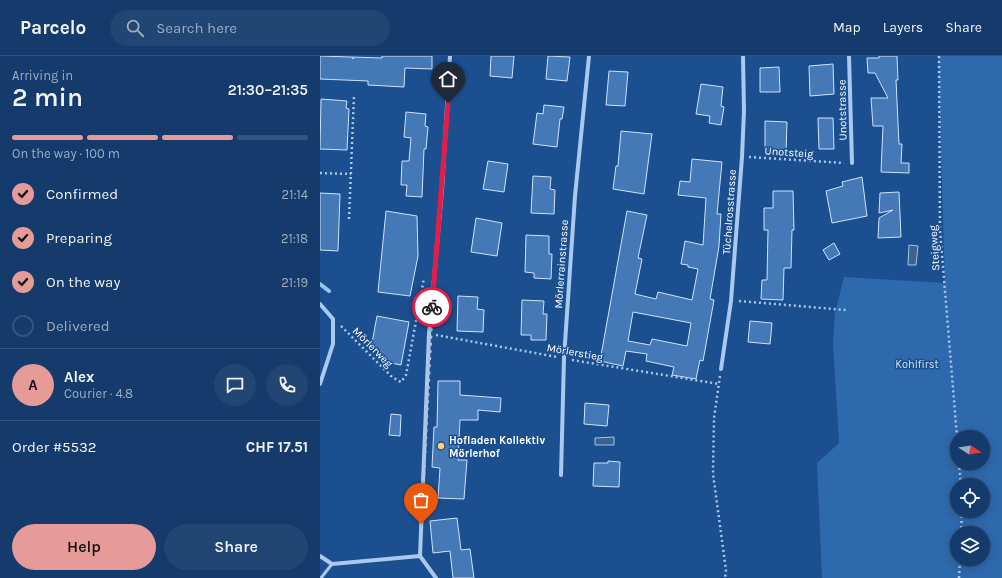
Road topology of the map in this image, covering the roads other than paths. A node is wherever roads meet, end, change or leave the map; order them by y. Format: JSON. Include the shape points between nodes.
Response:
{"nodes":[{"id":1,"x":450,"y":56,"type":"edge"},
{"id":2,"x":589,"y":56,"type":"edge"},
{"id":3,"x":743,"y":56,"type":"edge"},
{"id":4,"x":849,"y":56,"type":"edge"},
{"id":5,"x":852,"y":163,"type":"dead end"},
{"id":6,"x":320,"y":304,"type":"edge"},
{"id":7,"x":721,"y":369,"type":"road end"},
{"id":8,"x":320,"y":384,"type":"edge"},
{"id":9,"x":561,"y":475,"type":"dead end"},
{"id":10,"x":320,"y":556,"type":"edge"},
{"id":11,"x":420,"y":556,"type":"junction"},
{"id":12,"x":332,"y":564,"type":"junction"},
{"id":13,"x":321,"y":578,"type":"edge"},
{"id":14,"x":436,"y":578,"type":"edge"}],
"edges":[{"from":1,"to":11,"type":"street","via":[[442,190],[429,334]]},
{"from":2,"to":9,"type":"street","name":"Mörlerrainstrasse","via":[[575,196],[564,358]]},
{"from":3,"to":7,"type":"street","name":"Tüchelrosstrasse","via":[[742,157],[731,301]]},
{"from":4,"to":5,"type":"street","name":"Unotstrasse"},
{"from":6,"to":8,"type":"street","via":[[334,319],[333,344]]},
{"from":10,"to":12,"type":"street"},
{"from":11,"to":12,"type":"street"},
{"from":11,"to":14,"type":"street"},
{"from":12,"to":13,"type":"lane"}]}
